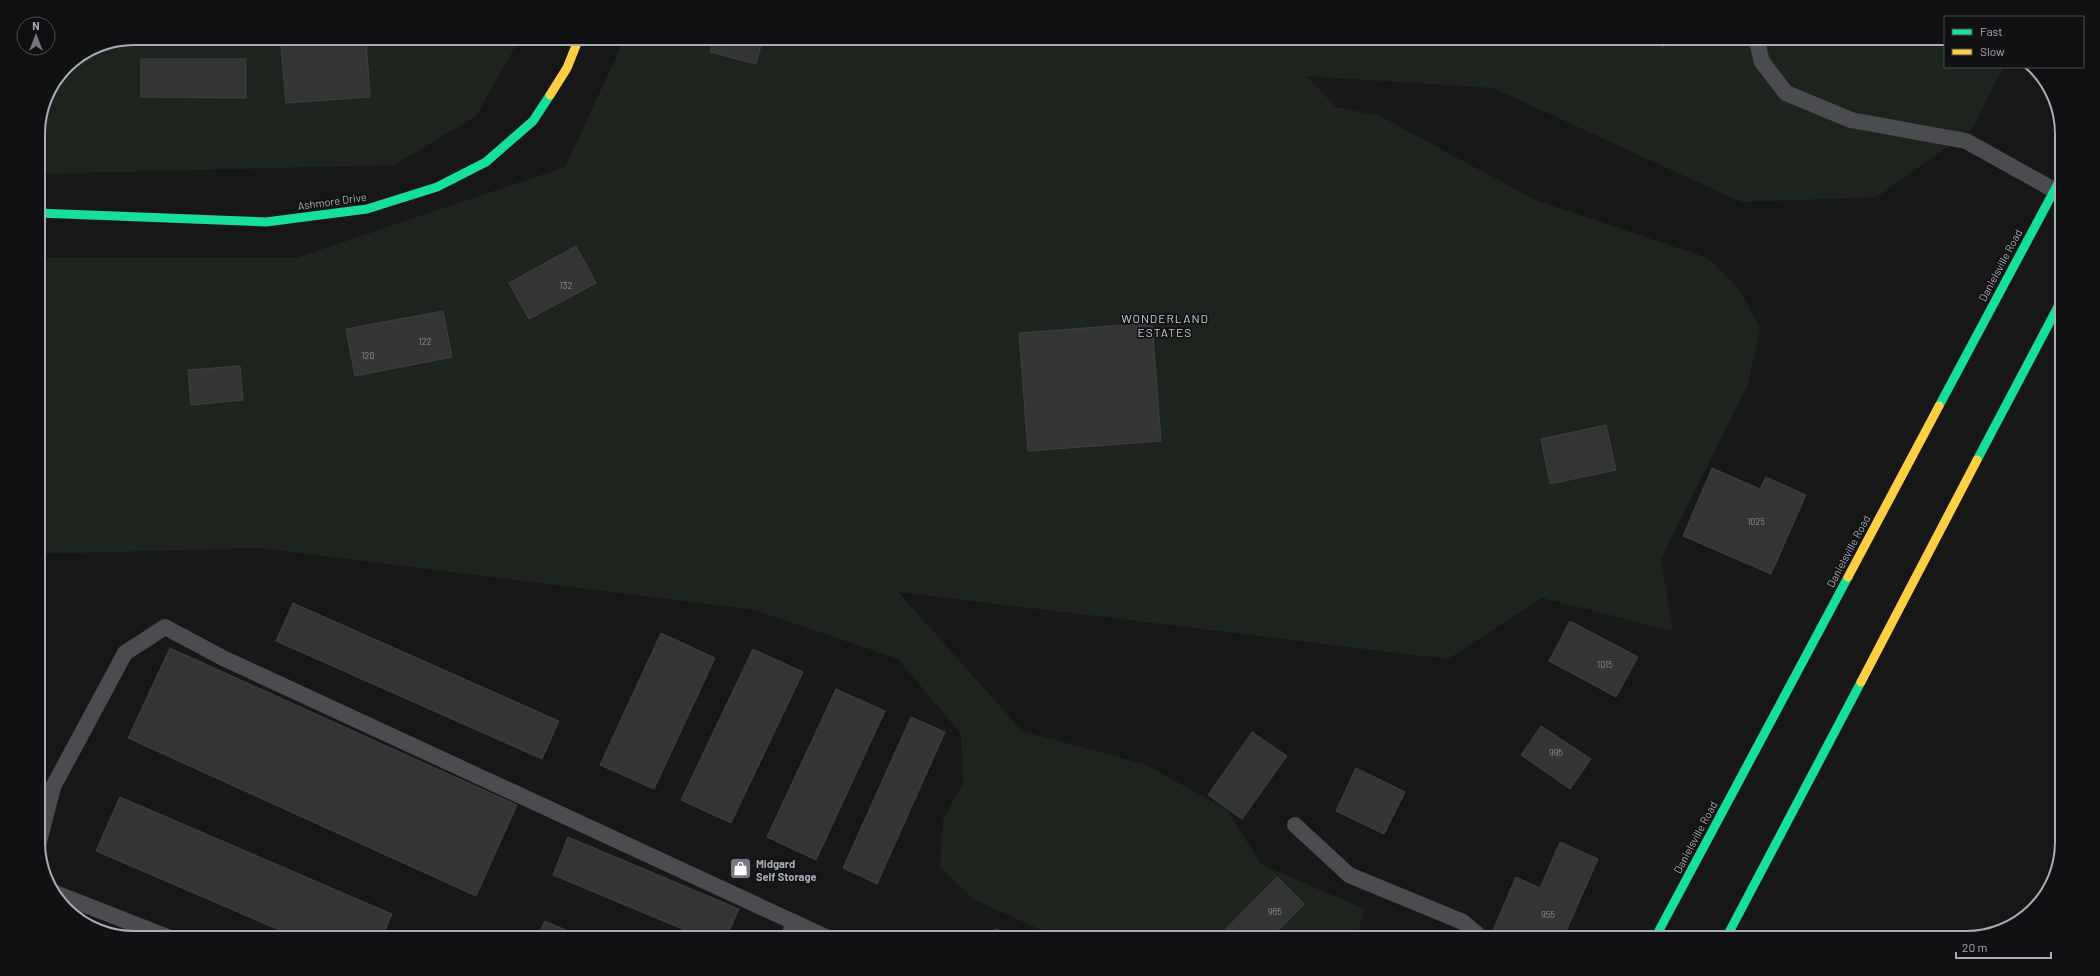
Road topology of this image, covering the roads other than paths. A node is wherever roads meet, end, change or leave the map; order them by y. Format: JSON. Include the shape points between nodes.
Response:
{"nodes":[{"id":1,"x":576,"y":45,"type":"edge"},
{"id":2,"x":1758,"y":45,"type":"edge"},
{"id":3,"x":2054,"y":190,"type":"joint"},
{"id":4,"x":45,"y":213,"type":"edge"},
{"id":5,"x":2055,"y":312,"type":"edge"},
{"id":6,"x":45,"y":818,"type":"edge"},
{"id":7,"x":1295,"y":825,"type":"dead end"},
{"id":8,"x":63,"y":896,"type":"edge"},
{"id":9,"x":794,"y":922,"type":"junction"},
{"id":10,"x":152,"y":931,"type":"edge"},
{"id":11,"x":791,"y":931,"type":"edge"},
{"id":12,"x":813,"y":931,"type":"edge"},
{"id":13,"x":1474,"y":931,"type":"edge"},
{"id":14,"x":1659,"y":931,"type":"edge"},
{"id":15,"x":1730,"y":931,"type":"edge"}],
"edges":[{"from":1,"to":4,"type":"main road","name":"Ashmore Drive","via":[[567,68],[533,121],[486,162],[437,187],[367,209],[266,222]]},
{"from":2,"to":3,"type":"lane","via":[[1762,62],[1786,93],[1851,120],[1966,141]]},
{"from":3,"to":14,"type":"main road","name":"Danielsville Road"},
{"from":5,"to":15,"type":"main road"},
{"from":6,"to":9,"type":"lane","via":[[53,787],[126,653],[165,627],[223,658]]},
{"from":7,"to":13,"type":"lane","via":[[1349,875],[1463,922]]},
{"from":8,"to":10,"type":"lane"},
{"from":9,"to":11,"type":"lane"},
{"from":9,"to":12,"type":"lane"}]}
